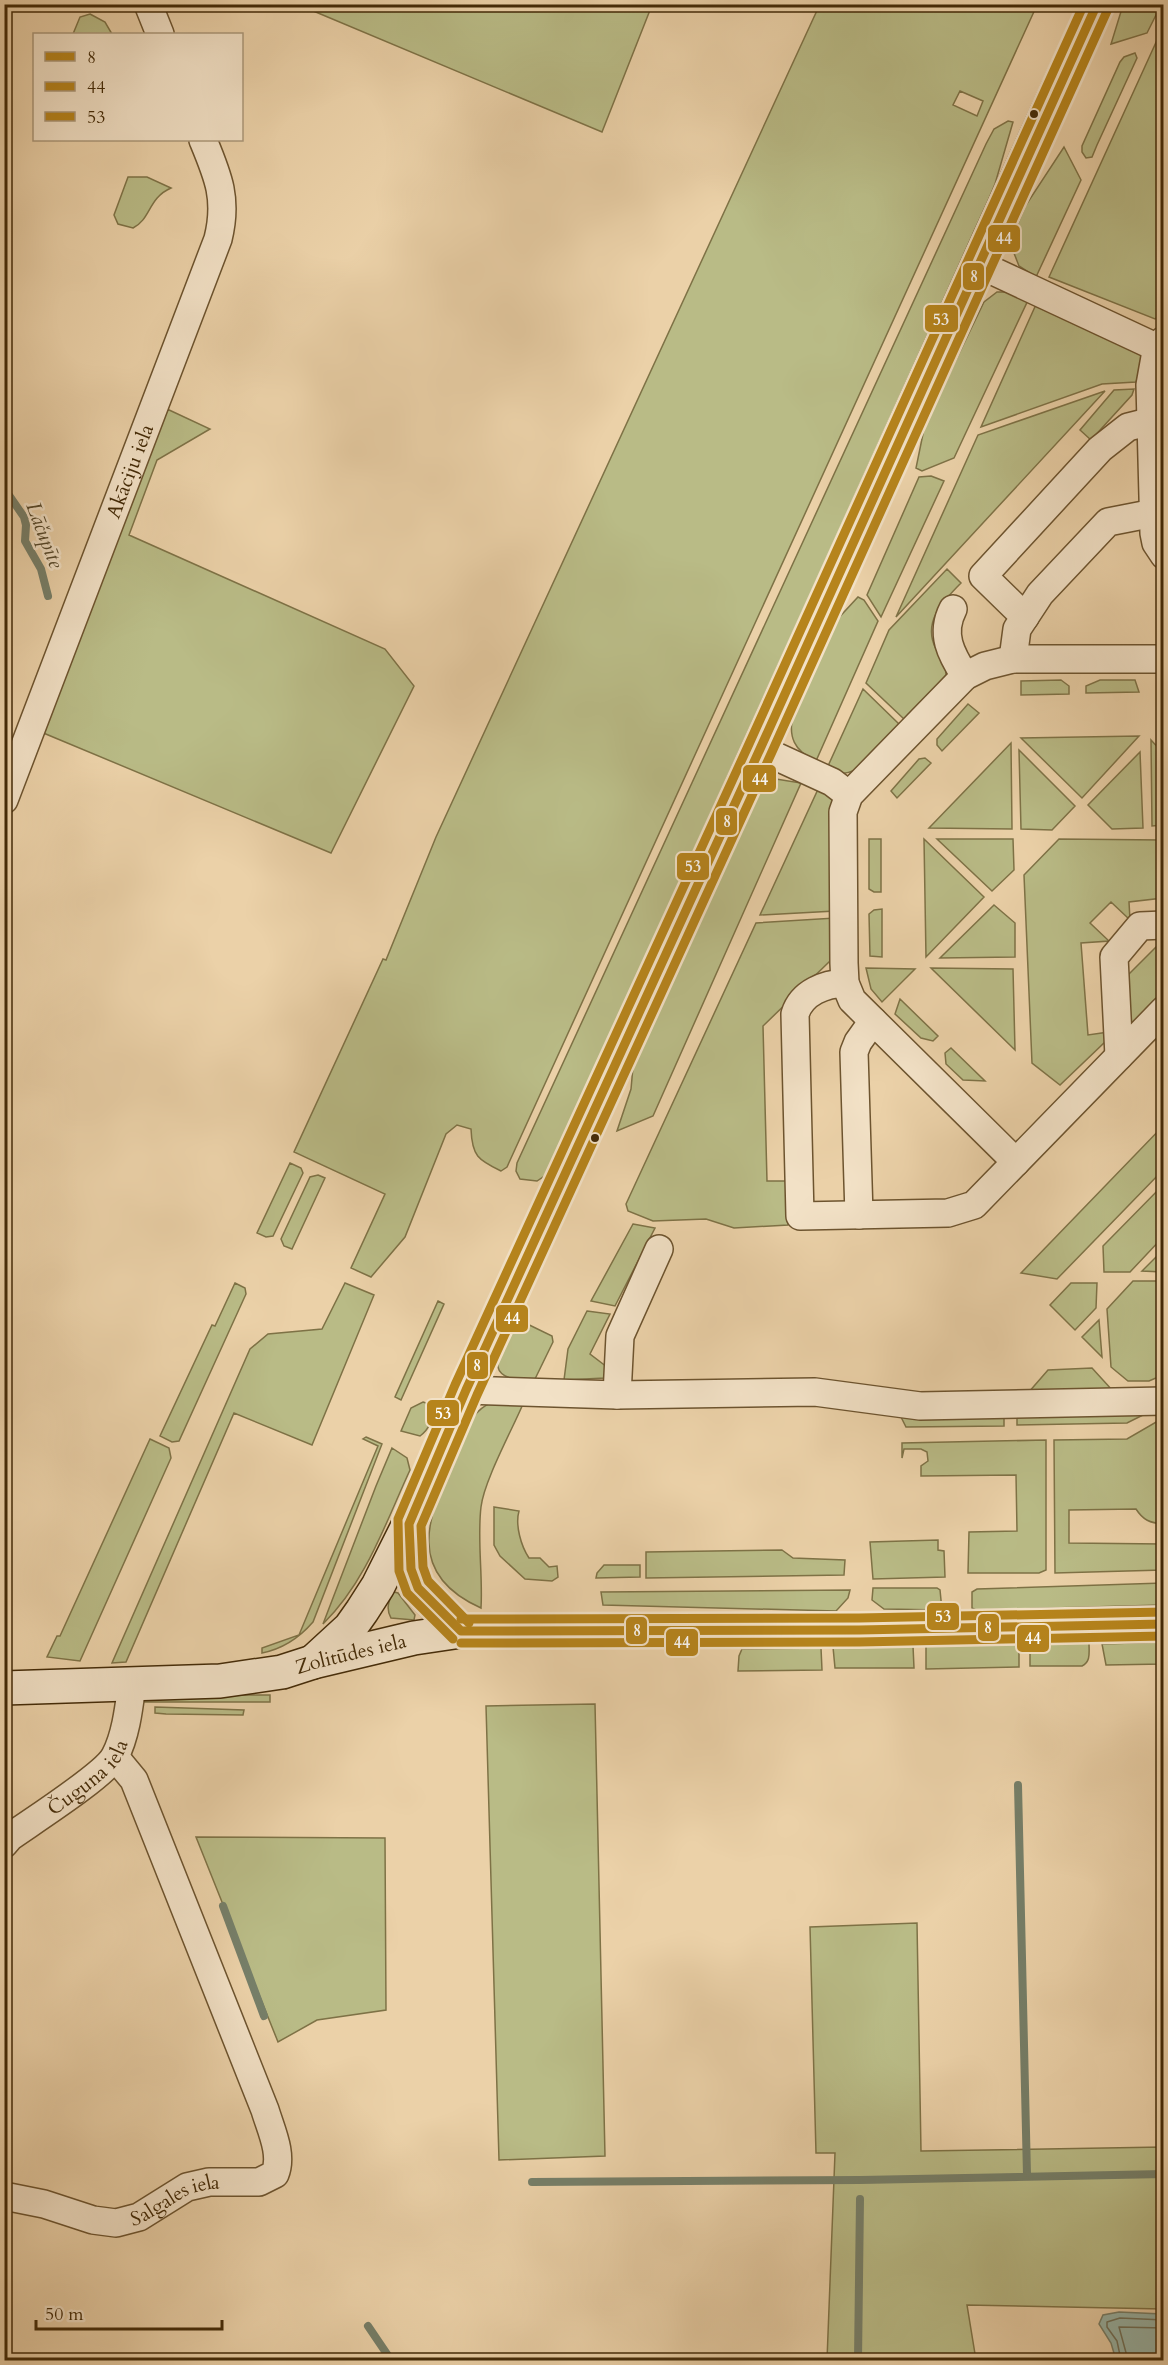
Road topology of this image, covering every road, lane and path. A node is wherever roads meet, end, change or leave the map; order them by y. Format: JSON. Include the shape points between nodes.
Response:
{"nodes":[{"id":1,"x":148,"y":4,"type":"edge"},
{"id":2,"x":1097,"y":4,"type":"edge"},
{"id":3,"x":160,"y":33,"type":"edge"},
{"id":4,"x":203,"y":141,"type":"edge"},
{"id":5,"x":978,"y":264,"type":"junction"},
{"id":6,"x":1161,"y":344,"type":"edge"},
{"id":7,"x":1152,"y":421,"type":"junction"},
{"id":8,"x":1154,"y":513,"type":"junction"},
{"id":9,"x":1164,"y":555,"type":"edge"},
{"id":10,"x":953,"y":609,"type":"dead end"},
{"id":11,"x":1025,"y":617,"type":"junction"},
{"id":12,"x":1013,"y":659,"type":"junction"},
{"id":13,"x":1164,"y":659,"type":"edge"},
{"id":14,"x":965,"y":676,"type":"junction"},
{"id":15,"x":760,"y":749,"type":"junction"},
{"id":16,"x":849,"y":795,"type":"junction"},
{"id":17,"x":4,"y":800,"type":"edge"},
{"id":18,"x":1164,"y":925,"type":"edge"},
{"id":19,"x":845,"y":982,"type":"junction"},
{"id":20,"x":1164,"y":1010,"type":"edge"},
{"id":21,"x":873,"y":1021,"type":"junction"},
{"id":22,"x":1119,"y":1056,"type":"junction"},
{"id":23,"x":1016,"y":1162,"type":"junction"},
{"id":24,"x":859,"y":1215,"type":"junction"},
{"id":25,"x":659,"y":1250,"type":"dead end"},
{"id":26,"x":465,"y":1390,"type":"junction"},
{"id":27,"x":617,"y":1395,"type":"junction"},
{"id":28,"x":1164,"y":1401,"type":"edge"},
{"id":29,"x":409,"y":1524,"type":"junction"},
{"id":30,"x":1164,"y":1624,"type":"edge"},
{"id":31,"x":461,"y":1631,"type":"junction"},
{"id":32,"x":313,"y":1662,"type":"junction"},
{"id":33,"x":132,"y":1684,"type":"junction"},
{"id":34,"x":4,"y":1688,"type":"edge"},
{"id":35,"x":115,"y":1757,"type":"junction"},
{"id":36,"x":4,"y":1844,"type":"edge"},
{"id":37,"x":4,"y":2196,"type":"edge"}],
"edges":[{"from":1,"to":3,"type":"street"},
{"from":2,"to":5,"type":"street"},
{"from":4,"to":17,"type":"street","name":"Akāciju iela","via":[[221,189],[223,216],[218,239]]},
{"from":5,"to":6,"type":"street"},
{"from":5,"to":15,"type":"street"},
{"from":6,"to":7,"type":"street","via":[[1152,369]]},
{"from":7,"to":8,"type":"street"},
{"from":7,"to":11,"type":"street","via":[[1128,427],[1100,449],[983,576]]},
{"from":8,"to":9,"type":"street","via":[[1156,543]]},
{"from":8,"to":11,"type":"street","via":[[1108,522],[1040,594]]},
{"from":10,"to":14,"type":"street","via":[[946,624],[946,636]]},
{"from":11,"to":12,"type":"street","via":[[1017,629]]},
{"from":12,"to":13,"type":"street"},
{"from":12,"to":14,"type":"street"},
{"from":14,"to":16,"type":"street"},
{"from":15,"to":16,"type":"street","via":[[825,778]]},
{"from":15,"to":26,"type":"street"},
{"from":16,"to":19,"type":"street","via":[[843,812]]},
{"from":18,"to":22,"type":"street","via":[[1140,926],[1114,957]]},
{"from":19,"to":21,"type":"street","via":[[852,1000]]},
{"from":19,"to":24,"type":"street","via":[[824,985],[813,992],[795,1014],[800,1216]]},
{"from":20,"to":22,"type":"street"},
{"from":21,"to":23,"type":"street"},
{"from":21,"to":24,"type":"street","via":[[854,1052]]},
{"from":22,"to":23,"type":"street"},
{"from":23,"to":24,"type":"street","via":[[967,1209]]},
{"from":25,"to":27,"type":"street","via":[[620,1336]]},
{"from":26,"to":27,"type":"street"},
{"from":26,"to":29,"type":"street"},
{"from":27,"to":28,"type":"street","via":[[815,1392],[920,1406]]},
{"from":29,"to":31,"type":"street","via":[[411,1569],[418,1588]]},
{"from":29,"to":32,"type":"street","via":[[362,1611],[350,1628]]},
{"from":30,"to":31,"type":"street","name":"Zolitūdes iela"},
{"from":31,"to":32,"type":"street","name":"Zolitūdes iela"},
{"from":32,"to":33,"type":"street","name":"Zolitūdes iela","via":[[242,1678]]},
{"from":33,"to":34,"type":"street","name":"Zolitūdes iela"},
{"from":33,"to":35,"type":"street","name":"Čuguna iela"},
{"from":35,"to":36,"type":"street","name":"Čuguna iela","via":[[97,1775]]},
{"from":35,"to":37,"type":"street","name":"Salgales iela","via":[[134,1780],[265,2110],[278,2166],[275,2174],[260,2181],[209,2182],[187,2187],[139,2217],[116,2223]]}]}
